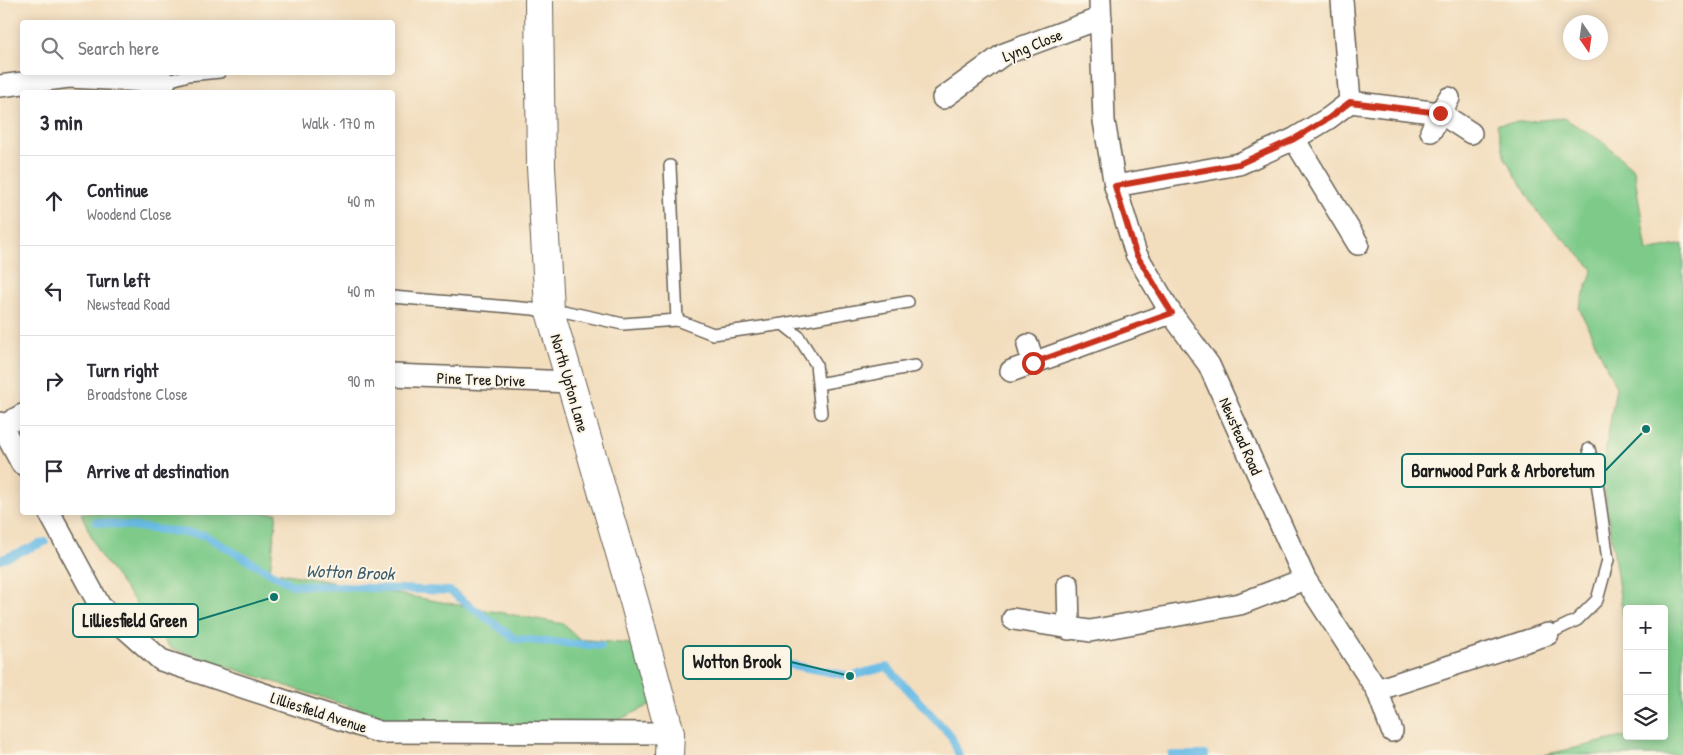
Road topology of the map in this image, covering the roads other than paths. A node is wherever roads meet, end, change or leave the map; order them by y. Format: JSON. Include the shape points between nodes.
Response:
{"nodes":[{"id":1,"x":539,"y":0,"type":"edge"},
{"id":2,"x":1342,"y":0,"type":"edge"},
{"id":3,"x":1100,"y":9,"type":"edge"},
{"id":4,"x":188,"y":75,"type":"edge"},
{"id":5,"x":160,"y":78,"type":"edge"},
{"id":6,"x":0,"y":86,"type":"edge"},
{"id":7,"x":943,"y":98,"type":"dead end"},
{"id":8,"x":1350,"y":102,"type":"junction"},
{"id":9,"x":1471,"y":132,"type":"dead end"},
{"id":10,"x":1294,"y":139,"type":"junction"},
{"id":11,"x":670,"y":166,"type":"dead end"},
{"id":12,"x":1115,"y":186,"type":"junction"},
{"id":13,"x":1358,"y":246,"type":"dead end"},
{"id":14,"x":395,"y":297,"type":"edge"},
{"id":15,"x":908,"y":302,"type":"dead end"},
{"id":16,"x":550,"y":311,"type":"junction"},
{"id":17,"x":1172,"y":313,"type":"junction"},
{"id":18,"x":677,"y":320,"type":"junction"},
{"id":19,"x":783,"y":324,"type":"junction"},
{"id":20,"x":915,"y":366,"type":"dead end"},
{"id":21,"x":1011,"y":371,"type":"dead end"},
{"id":22,"x":395,"y":375,"type":"edge"},
{"id":23,"x":570,"y":382,"type":"junction"},
{"id":24,"x":818,"y":384,"type":"junction"},
{"id":25,"x":821,"y":413,"type":"dead end"},
{"id":26,"x":20,"y":416,"type":"edge"},
{"id":27,"x":1,"y":425,"type":"edge"},
{"id":28,"x":1589,"y":449,"type":"dead end"},
{"id":29,"x":20,"y":460,"type":"edge"},
{"id":30,"x":51,"y":515,"type":"edge"},
{"id":31,"x":1305,"y":579,"type":"junction"},
{"id":32,"x":1068,"y":586,"type":"dead end"},
{"id":33,"x":1013,"y":618,"type":"dead end"},
{"id":34,"x":1069,"y":629,"type":"junction"},
{"id":35,"x":1548,"y":634,"type":"joint"},
{"id":36,"x":1377,"y":690,"type":"junction"},
{"id":37,"x":1392,"y":731,"type":"dead end"},
{"id":38,"x":669,"y":744,"type":"edge"}],
"edges":[{"from":1,"to":16,"type":"street","name":"North Upton Lane","via":[[541,167]]},
{"from":2,"to":8,"type":"street"},
{"from":3,"to":7,"type":"street","name":"Lyng Close","via":[[1004,54]]},
{"from":3,"to":12,"type":"street","name":"Newstead Road","via":[[1104,121]]},
{"from":4,"to":5,"type":"lane"},
{"from":5,"to":6,"type":"street","via":[[69,77]]},
{"from":8,"to":9,"type":"street","via":[[1440,114]]},
{"from":8,"to":10,"type":"street"},
{"from":10,"to":12,"type":"street","via":[[1239,164]]},
{"from":10,"to":13,"type":"street"},
{"from":11,"to":18,"type":"lane"},
{"from":12,"to":17,"type":"street","name":"Newstead Road","via":[[1136,254]]},
{"from":14,"to":16,"type":"lane"},
{"from":15,"to":19,"type":"lane"},
{"from":16,"to":18,"type":"lane","via":[[623,324]]},
{"from":16,"to":23,"type":"street","name":"North Upton Lane"},
{"from":17,"to":21,"type":"street","via":[[1030,354]]},
{"from":17,"to":31,"type":"street","name":"Newstead Road","via":[[1209,365]]},
{"from":18,"to":19,"type":"lane","via":[[713,334]]},
{"from":19,"to":24,"type":"lane","via":[[798,336],[816,364]]},
{"from":20,"to":24,"type":"lane"},
{"from":22,"to":23,"type":"street","name":"Pine Tree Drive"},
{"from":23,"to":38,"type":"street","name":"North Upton Lane","via":[[634,601]]},
{"from":24,"to":25,"type":"lane"},
{"from":26,"to":27,"type":"street"},
{"from":27,"to":29,"type":"street"},
{"from":28,"to":35,"type":"lane","via":[[1608,560],[1597,600],[1577,620]]},
{"from":30,"to":38,"type":"street","name":"Lilliesfield Avenue","via":[[100,606],[162,660],[379,732]]},
{"from":31,"to":34,"type":"street","via":[[1240,604],[1090,631]]},
{"from":31,"to":36,"type":"street","name":"Newstead Road"},
{"from":32,"to":34,"type":"street"},
{"from":33,"to":34,"type":"street"},
{"from":35,"to":36,"type":"street"},
{"from":36,"to":37,"type":"street","name":"Newstead Road"}]}
